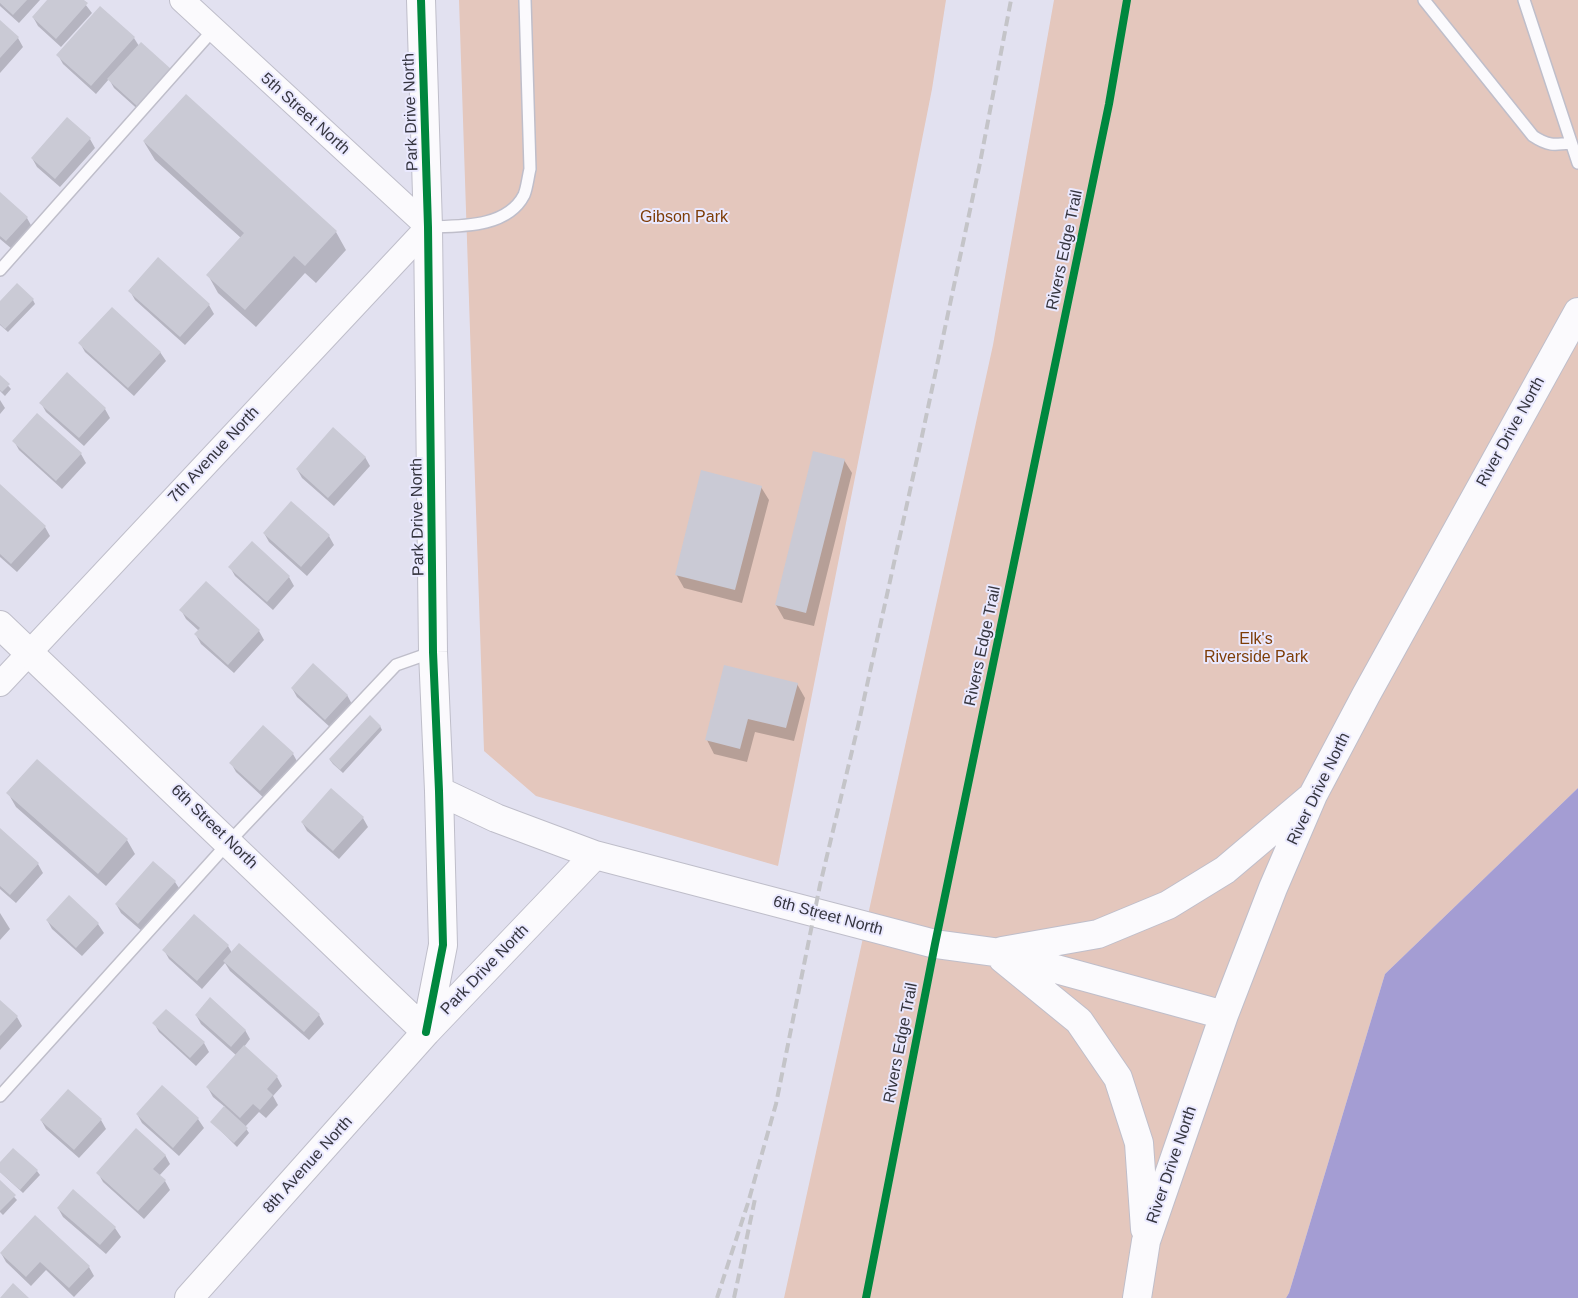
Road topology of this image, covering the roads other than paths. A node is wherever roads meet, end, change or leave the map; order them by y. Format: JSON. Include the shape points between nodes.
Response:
{"nodes":[{"id":1,"x":182,"y":0,"type":"edge"},
{"id":2,"x":421,"y":0,"type":"edge"},
{"id":3,"x":526,"y":0,"type":"edge"},
{"id":4,"x":1424,"y":0,"type":"edge"},
{"id":5,"x":1524,"y":0,"type":"edge"},
{"id":6,"x":213,"y":30,"type":"junction"},
{"id":7,"x":1571,"y":143,"type":"junction"},
{"id":8,"x":1578,"y":163,"type":"edge"},
{"id":9,"x":428,"y":227,"type":"junction"},
{"id":10,"x":0,"y":270,"type":"edge"},
{"id":11,"x":1578,"y":312,"type":"edge"},
{"id":12,"x":0,"y":625,"type":"edge"},
{"id":13,"x":30,"y":652,"type":"junction"},
{"id":14,"x":433,"y":652,"type":"junction"},
{"id":15,"x":0,"y":684,"type":"edge"},
{"id":16,"x":439,"y":791,"type":"junction"},
{"id":17,"x":1313,"y":795,"type":"junction"},
{"id":18,"x":229,"y":842,"type":"junction"},
{"id":19,"x":595,"y":855,"type":"junction"},
{"id":20,"x":994,"y":952,"type":"junction"},
{"id":21,"x":1224,"y":1015,"type":"junction"},
{"id":22,"x":426,"y":1032,"type":"junction"},
{"id":23,"x":0,"y":1096,"type":"edge"},
{"id":24,"x":1146,"y":1241,"type":"junction"},
{"id":25,"x":189,"y":1298,"type":"edge"},
{"id":26,"x":1137,"y":1298,"type":"edge"}],
"edges":[{"from":1,"to":6,"type":"street","name":"5th Street North"},
{"from":2,"to":9,"type":"street","name":"Park Drive North"},
{"from":3,"to":9,"type":"lane","via":[[530,169],[524,195],[509,214],[476,225]]},
{"from":4,"to":7,"type":"lane","via":[[1534,136],[1553,145]]},
{"from":5,"to":7,"type":"lane"},
{"from":6,"to":9,"type":"street","name":"5th Street North"},
{"from":6,"to":10,"type":"lane"},
{"from":7,"to":8,"type":"lane"},
{"from":9,"to":13,"type":"street","name":"7th Avenue North"},
{"from":9,"to":14,"type":"street","name":"Park Drive North"},
{"from":11,"to":17,"type":"street","name":"River Drive North"},
{"from":12,"to":13,"type":"street","name":"6th Street North"},
{"from":13,"to":15,"type":"street","name":"7th Avenue North"},
{"from":13,"to":18,"type":"street","name":"6th Street North"},
{"from":14,"to":16,"type":"street","name":"Park Drive North"},
{"from":14,"to":18,"type":"lane","via":[[396,665]]},
{"from":16,"to":19,"type":"street","name":"6th Street North","via":[[496,818]]},
{"from":16,"to":22,"type":"street","name":"Park Drive North","via":[[443,946]]},
{"from":17,"to":20,"type":"street","via":[[1225,870],[1168,905],[1098,934]]},
{"from":17,"to":21,"type":"street","name":"River Drive North"},
{"from":18,"to":22,"type":"street","name":"6th Street North"},
{"from":18,"to":23,"type":"lane"},
{"from":19,"to":20,"type":"street","name":"6th Street North","via":[[935,944]]},
{"from":19,"to":22,"type":"street","name":"Park Drive North"},
{"from":20,"to":21,"type":"street","name":"6th Street North"},
{"from":20,"to":24,"type":"street","via":[[1079,1021],[1118,1078],[1139,1143]]},
{"from":21,"to":24,"type":"street","name":"River Drive North"},
{"from":22,"to":25,"type":"street","name":"8th Avenue North"},
{"from":24,"to":26,"type":"street","name":"River Drive North"}]}
